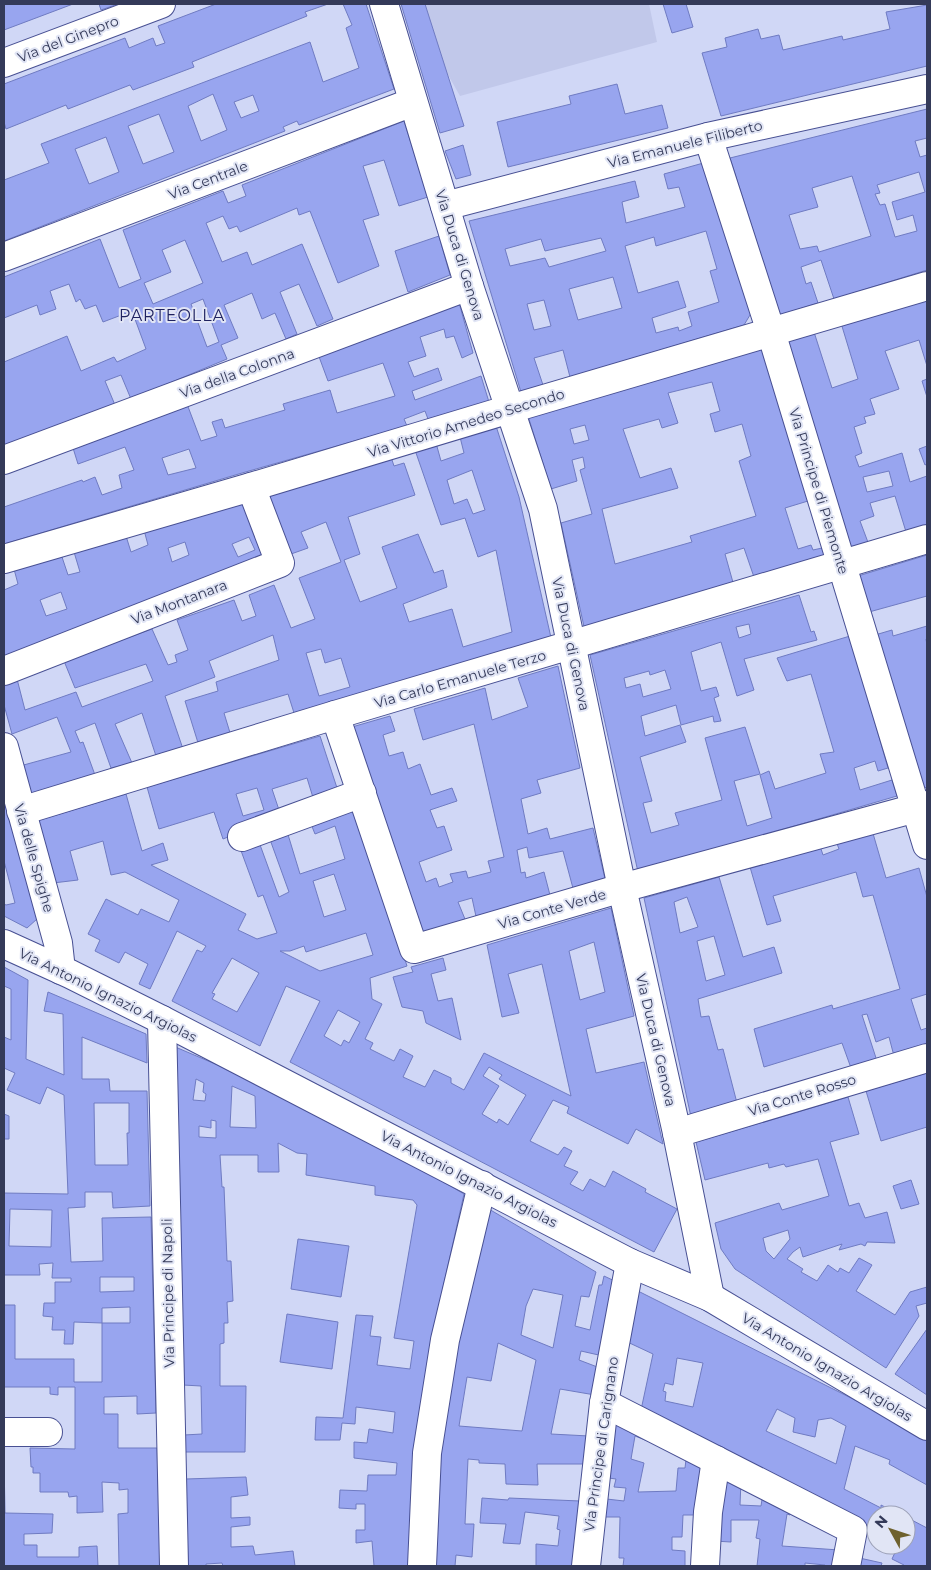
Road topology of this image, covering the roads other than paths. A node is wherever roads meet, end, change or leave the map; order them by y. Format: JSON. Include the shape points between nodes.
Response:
{"nodes":[{"id":1,"x":161,"y":4,"type":"edge"},
{"id":2,"x":384,"y":4,"type":"edge"},
{"id":3,"x":4,"y":63,"type":"edge"},
{"id":4,"x":927,"y":89,"type":"edge"},
{"id":5,"x":413,"y":102,"type":"junction"},
{"id":6,"x":708,"y":137,"type":"junction"},
{"id":7,"x":445,"y":206,"type":"junction"},
{"id":8,"x":4,"y":257,"type":"edge"},
{"id":9,"x":469,"y":286,"type":"junction"},
{"id":10,"x":927,"y":286,"type":"edge"},
{"id":11,"x":771,"y":332,"type":"junction"},
{"id":12,"x":510,"y":409,"type":"junction"},
{"id":13,"x":4,"y":460,"type":"edge"},
{"id":14,"x":251,"y":487,"type":"junction"},
{"id":15,"x":927,"y":539,"type":"edge"},
{"id":16,"x":4,"y":559,"type":"edge"},
{"id":17,"x":841,"y":564,"type":"junction"},
{"id":18,"x":571,"y":646,"type":"junction"},
{"id":19,"x":4,"y":671,"type":"edge"},
{"id":20,"x":336,"y":715,"type":"junction"},
{"id":21,"x":4,"y":747,"type":"edge"},
{"id":22,"x":362,"y":793,"type":"junction"},
{"id":23,"x":922,"y":807,"type":"edge"},
{"id":24,"x":21,"y":811,"type":"junction"},
{"id":25,"x":242,"y":837,"type":"dead end"},
{"id":26,"x":927,"y":845,"type":"edge"},
{"id":27,"x":622,"y":888,"type":"junction"},
{"id":28,"x":4,"y":944,"type":"edge"},
{"id":29,"x":61,"y":970,"type":"junction"},
{"id":30,"x":162,"y":1020,"type":"junction"},
{"id":31,"x":927,"y":1058,"type":"edge"},
{"id":32,"x":677,"y":1133,"type":"junction"},
{"id":33,"x":482,"y":1185,"type":"junction"},
{"id":34,"x":630,"y":1262,"type":"junction"},
{"id":35,"x":710,"y":1297,"type":"junction"},
{"id":36,"x":604,"y":1403,"type":"junction"},
{"id":37,"x":927,"y":1426,"type":"edge"},
{"id":38,"x":4,"y":1432,"type":"edge"},
{"id":39,"x":48,"y":1432,"type":"dead end"},
{"id":40,"x":716,"y":1460,"type":"junction"},
{"id":41,"x":174,"y":1566,"type":"edge"},
{"id":42,"x":422,"y":1566,"type":"edge"},
{"id":43,"x":586,"y":1566,"type":"edge"},
{"id":44,"x":706,"y":1566,"type":"edge"},
{"id":45,"x":846,"y":1566,"type":"edge"}],
"edges":[{"from":1,"to":3,"type":"street","name":"Via del Ginepro"},
{"from":2,"to":5,"type":"street","name":"Via Duca di Genova"},
{"from":4,"to":6,"type":"street","name":"Via Emanuele Filiberto"},
{"from":5,"to":7,"type":"street","name":"Via Duca di Genova"},
{"from":5,"to":8,"type":"street","name":"Via Centrale"},
{"from":6,"to":7,"type":"street","name":"Via Emanuele Filiberto"},
{"from":6,"to":11,"type":"street","name":"Via Principe di Piemonte"},
{"from":7,"to":9,"type":"street","name":"Via Duca di Genova"},
{"from":9,"to":12,"type":"street","name":"Via Duca di Genova"},
{"from":9,"to":13,"type":"street","name":"Via della Colonna"},
{"from":10,"to":11,"type":"street","name":"Via Vittorio Amedeo Secondo"},
{"from":11,"to":12,"type":"street","name":"Via Vittorio Amedeo Secondo"},
{"from":11,"to":17,"type":"street","name":"Via Principe di Piemonte"},
{"from":12,"to":14,"type":"street","name":"Via Vittorio Amedeo Secondo"},
{"from":12,"to":18,"type":"street","name":"Via Duca di Genova","via":[[543,509]]},
{"from":14,"to":16,"type":"street","name":"Via Vittorio Amedeo Secondo"},
{"from":14,"to":19,"type":"street","name":"Via Montanara","via":[[280,563]]},
{"from":15,"to":17,"type":"street","name":"Via Carlo Emanuele Terzo"},
{"from":17,"to":18,"type":"street","name":"Via Carlo Emanuele Terzo"},
{"from":17,"to":23,"type":"street","name":"Via Principe di Piemonte"},
{"from":18,"to":20,"type":"street","name":"Via Carlo Emanuele Terzo"},
{"from":18,"to":27,"type":"street","name":"Via Duca di Genova"},
{"from":20,"to":22,"type":"street","name":"Via Conte Verde"},
{"from":20,"to":24,"type":"street","name":"Via Carlo Emanuele Terzo"},
{"from":21,"to":24,"type":"street","name":"Via delle Spighe"},
{"from":22,"to":25,"type":"street"},
{"from":22,"to":27,"type":"street","name":"Via Conte Verde","via":[[414,948]]},
{"from":23,"to":26,"type":"street","name":"Via Principe di Piemonte"},
{"from":23,"to":27,"type":"street","name":"Via Conte Verde"},
{"from":24,"to":29,"type":"street","name":"Via delle Spighe","via":[[58,943]]},
{"from":27,"to":32,"type":"street","name":"Via Duca di Genova"},
{"from":28,"to":29,"type":"street","name":"Via Antonio Ignazio Argiolas"},
{"from":29,"to":30,"type":"street","name":"Via Antonio Ignazio Argiolas"},
{"from":30,"to":33,"type":"street","name":"Via Antonio Ignazio Argiolas"},
{"from":30,"to":41,"type":"street","name":"Via Principe di Napoli"},
{"from":31,"to":32,"type":"street","name":"Via Conte Rosso"},
{"from":32,"to":35,"type":"street","name":"Via Duca di Genova"},
{"from":33,"to":34,"type":"street","name":"Via Antonio Ignazio Argiolas"},
{"from":33,"to":42,"type":"street","via":[[445,1340],[429,1443]]},
{"from":34,"to":35,"type":"street","name":"Via Antonio Ignazio Argiolas"},
{"from":34,"to":36,"type":"street","name":"Via Principe di Carignano"},
{"from":35,"to":37,"type":"street","name":"Via Antonio Ignazio Argiolas"},
{"from":36,"to":40,"type":"street"},
{"from":36,"to":43,"type":"street","name":"Via Principe di Carignano"},
{"from":38,"to":39,"type":"street"},
{"from":40,"to":44,"type":"street","via":[[708,1512]]},
{"from":40,"to":45,"type":"street","via":[[853,1530]]}]}
